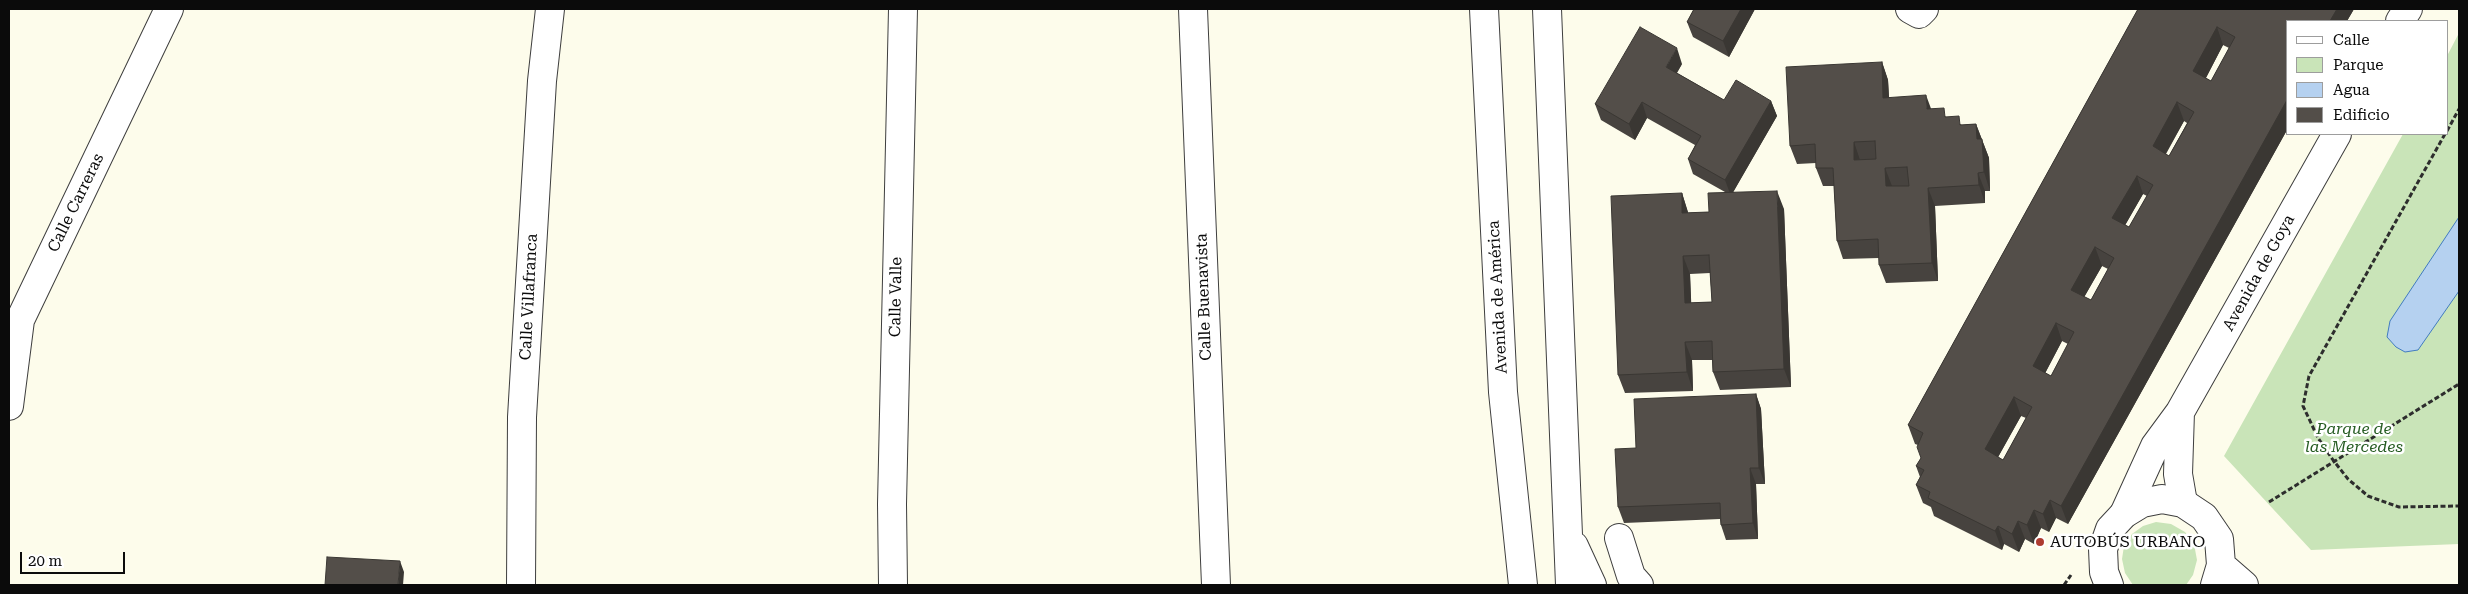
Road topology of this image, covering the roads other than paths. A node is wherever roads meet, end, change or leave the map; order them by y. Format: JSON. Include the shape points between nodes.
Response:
{"nodes":[{"id":1,"x":169,"y":9,"type":"edge"},
{"id":2,"x":550,"y":9,"type":"edge"},
{"id":3,"x":903,"y":9,"type":"edge"},
{"id":4,"x":1193,"y":9,"type":"edge"},
{"id":5,"x":1484,"y":9,"type":"edge"},
{"id":6,"x":1547,"y":9,"type":"edge"},
{"id":7,"x":1910,"y":9,"type":"edge"},
{"id":8,"x":1924,"y":9,"type":"edge"},
{"id":9,"x":2408,"y":9,"type":"edge"},
{"id":10,"x":2401,"y":20,"type":"edge"},
{"id":11,"x":2336,"y":135,"type":"edge"},
{"id":12,"x":14,"y":319,"type":"edge"},
{"id":13,"x":9,"y":406,"type":"edge"},
{"id":14,"x":2180,"y":412,"type":"junction"},
{"id":15,"x":2183,"y":503,"type":"junction"},
{"id":16,"x":2124,"y":514,"type":"junction"},
{"id":17,"x":1569,"y":537,"type":"junction"},
{"id":18,"x":1619,"y":538,"type":"dead end"},
{"id":19,"x":2218,"y":575,"type":"edge"},
{"id":20,"x":2101,"y":581,"type":"edge"},
{"id":21,"x":521,"y":585,"type":"edge"},
{"id":22,"x":893,"y":585,"type":"edge"},
{"id":23,"x":1216,"y":585,"type":"edge"},
{"id":24,"x":1524,"y":585,"type":"edge"},
{"id":25,"x":1570,"y":585,"type":"edge"},
{"id":26,"x":1592,"y":585,"type":"edge"},
{"id":27,"x":1639,"y":585,"type":"edge"},
{"id":28,"x":2244,"y":585,"type":"edge"}],
"edges":[{"from":1,"to":12,"type":"street","name":"Calle Carreras"},
{"from":2,"to":21,"type":"street","name":"Calle Villafranca","via":[[542,81],[522,417]]},
{"from":3,"to":22,"type":"street","name":"Calle Valle"},
{"from":4,"to":23,"type":"street","name":"Calle Buenavista"},
{"from":5,"to":24,"type":"street","name":"Avenida de América","via":[[1503,392]]},
{"from":6,"to":17,"type":"street"},
{"from":7,"to":8,"type":"street","via":[[1920,14]]},
{"from":9,"to":10,"type":"street"},
{"from":11,"to":14,"type":"street","name":"Avenida de Goya"},
{"from":12,"to":13,"type":"street","name":"Calle Carreras"},
{"from":14,"to":15,"type":"street","name":"Avenida de Goya","via":[[2178,474]]},
{"from":14,"to":16,"type":"street","name":"Avenida de Goya","via":[[2155,446]]},
{"from":15,"to":16,"type":"street","via":[[2162,499],[2142,503]]},
{"from":15,"to":19,"type":"street","via":[[2204,517],[2219,539]]},
{"from":16,"to":20,"type":"street","via":[[2110,529],[2103,549]]},
{"from":17,"to":25,"type":"street"},
{"from":17,"to":26,"type":"street"},
{"from":18,"to":27,"type":"street","via":[[1631,576]]},
{"from":19,"to":28,"type":"street"}]}
